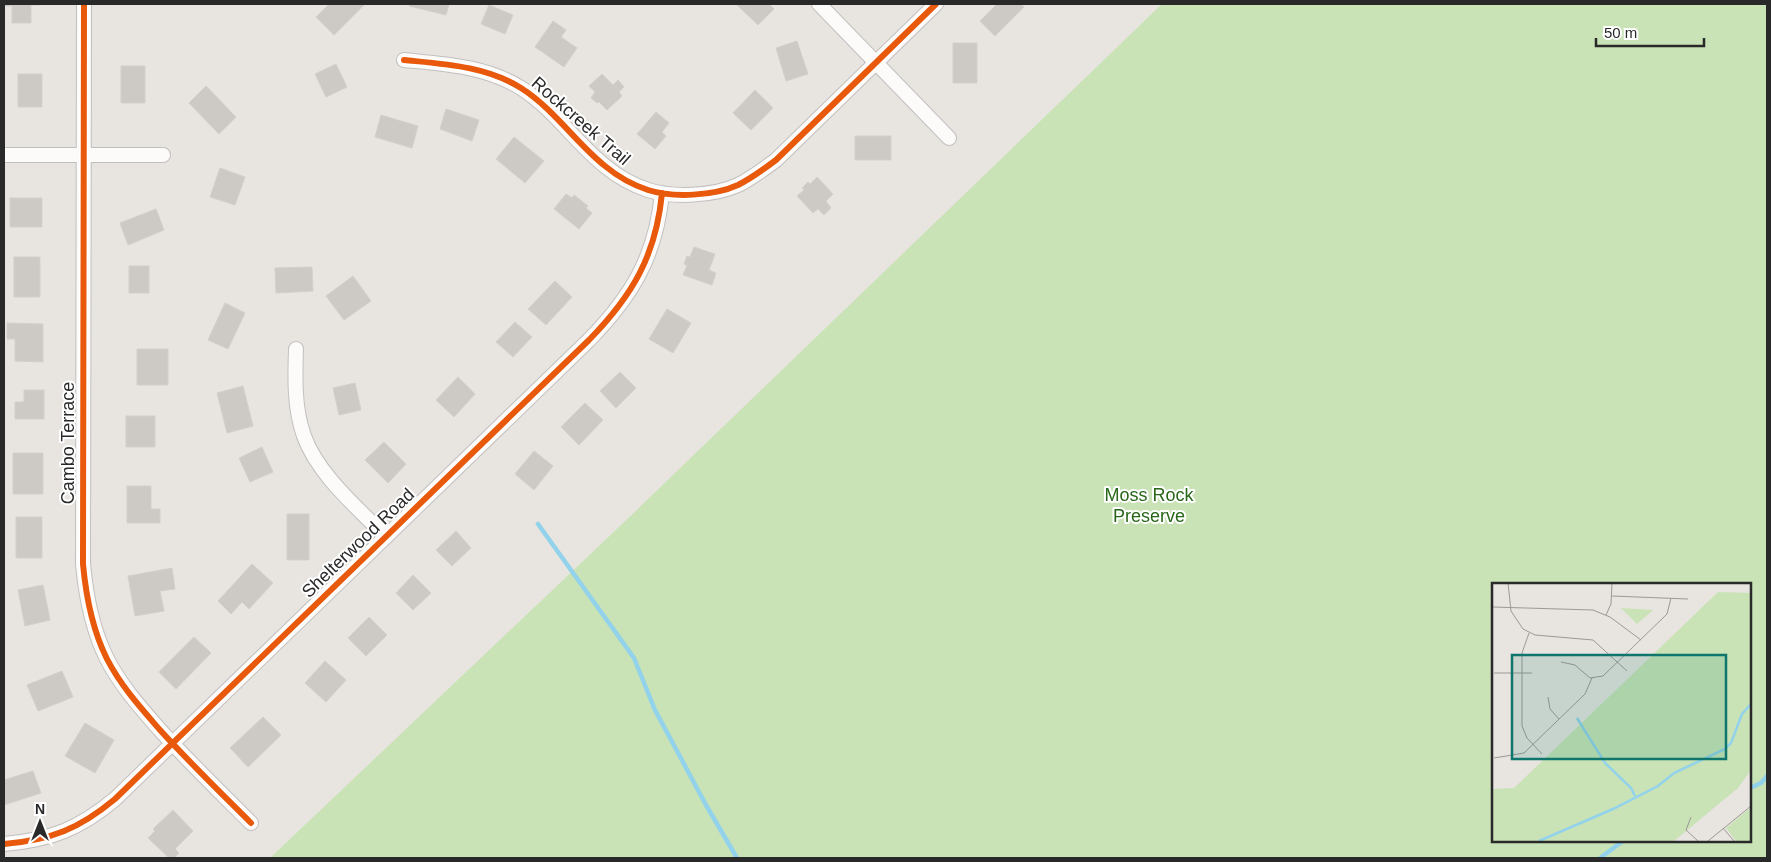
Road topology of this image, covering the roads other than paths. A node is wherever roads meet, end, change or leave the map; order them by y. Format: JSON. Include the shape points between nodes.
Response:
{"nodes":[{"id":1,"x":84,"y":4,"type":"edge"},
{"id":2,"x":820,"y":4,"type":"edge"},
{"id":3,"x":936,"y":4,"type":"edge"},
{"id":4,"x":404,"y":60,"type":"dead end"},
{"id":5,"x":875,"y":63,"type":"junction"},
{"id":6,"x":949,"y":138,"type":"dead end"},
{"id":7,"x":4,"y":155,"type":"edge"},
{"id":8,"x":83,"y":155,"type":"junction"},
{"id":9,"x":162,"y":155,"type":"dead end"},
{"id":10,"x":662,"y":193,"type":"junction"},
{"id":11,"x":296,"y":349,"type":"dead end"},
{"id":12,"x":386,"y":536,"type":"junction"},
{"id":13,"x":172,"y":743,"type":"junction"},
{"id":14,"x":251,"y":823,"type":"dead end"},
{"id":15,"x":4,"y":844,"type":"edge"}],
"edges":[{"from":1,"to":8,"type":"street","name":"Cambo Terrace"},
{"from":2,"to":5,"type":"street"},
{"from":3,"to":5,"type":"street","name":"Rockcreek Trail"},
{"from":4,"to":10,"type":"street","name":"Rockcreek Trail","via":[[475,69],[513,84],[545,105],[603,165],[618,176],[647,190]]},
{"from":5,"to":6,"type":"street"},
{"from":5,"to":10,"type":"street","name":"Rockcreek Trail","via":[[776,160],[755,175],[736,186],[712,192]]},
{"from":7,"to":8,"type":"street"},
{"from":8,"to":9,"type":"street"},
{"from":8,"to":13,"type":"street","name":"Cambo Terrace","via":[[83,564],[86,591],[98,638],[116,675]]},
{"from":10,"to":12,"type":"street","name":"Shelterwood Road","via":[[660,212],[645,262],[615,312]]},
{"from":11,"to":12,"type":"street","via":[[296,400],[304,436],[312,454],[331,480]]},
{"from":12,"to":13,"type":"street","name":"Shelterwood Road"},
{"from":13,"to":14,"type":"street","name":"Cambo Terrace"},
{"from":13,"to":15,"type":"street","name":"Shelterwood Road","via":[[97,814],[58,835]]}]}
